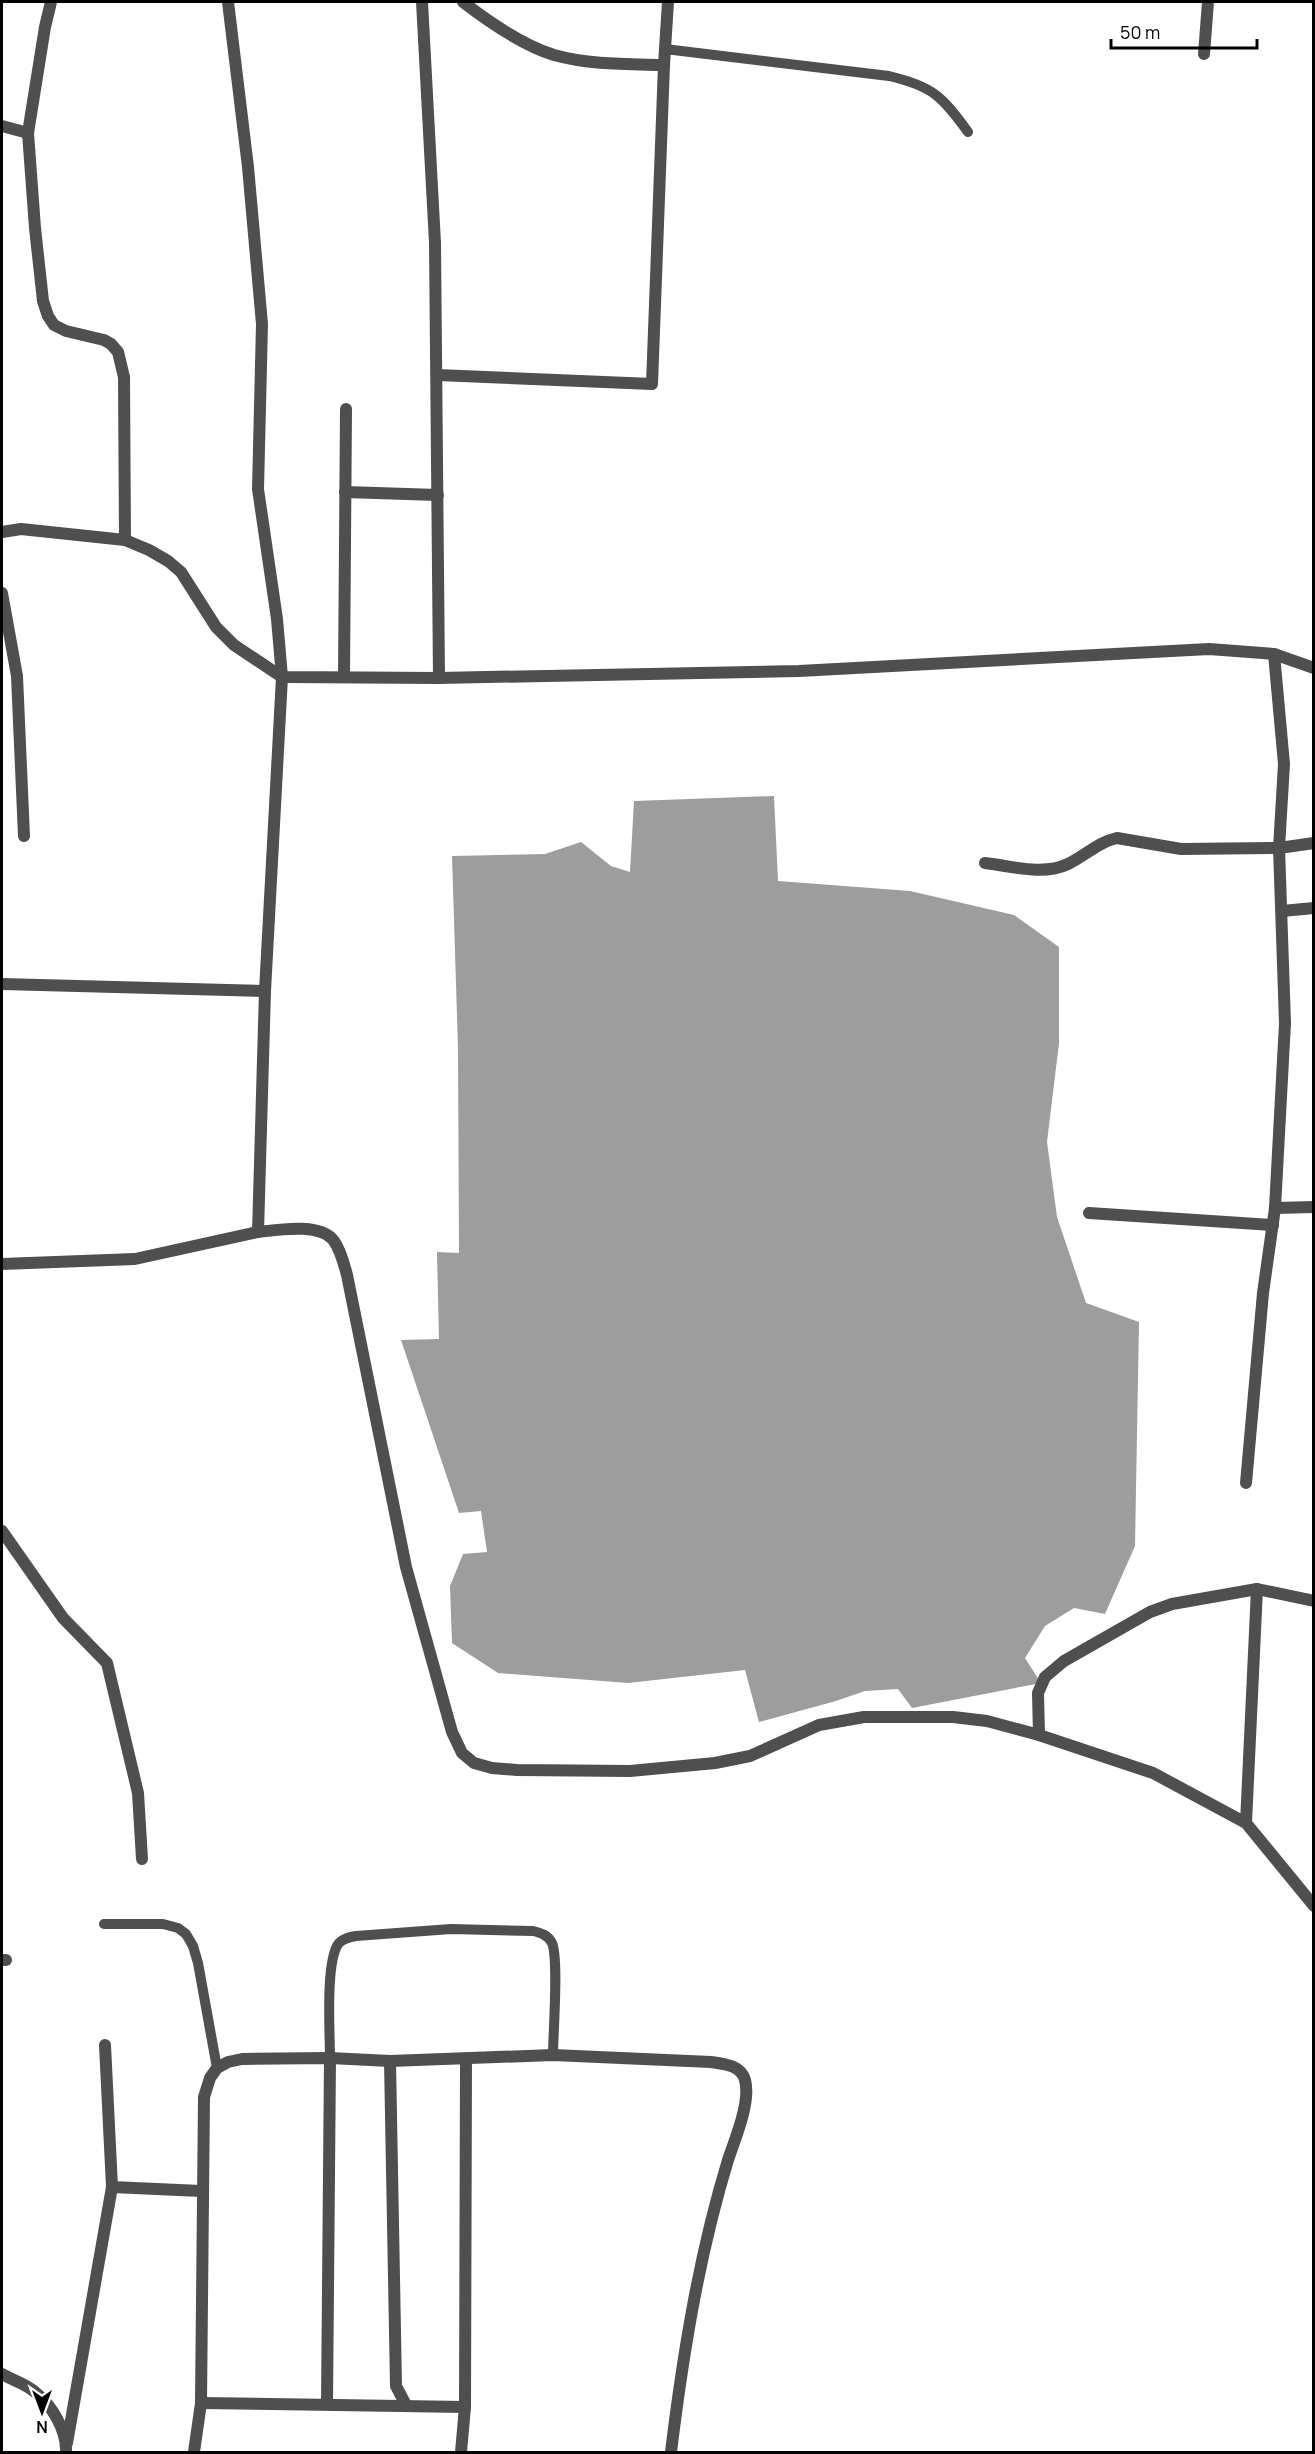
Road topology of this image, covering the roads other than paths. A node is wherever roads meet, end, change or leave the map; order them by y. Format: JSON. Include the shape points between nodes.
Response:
{"nodes":[{"id":1,"x":51,"y":2,"type":"edge"},
{"id":2,"x":228,"y":2,"type":"edge"},
{"id":3,"x":422,"y":2,"type":"edge"},
{"id":4,"x":463,"y":2,"type":"edge"},
{"id":5,"x":668,"y":2,"type":"edge"},
{"id":6,"x":1208,"y":2,"type":"edge"},
{"id":7,"x":665,"y":49,"type":"junction"},
{"id":8,"x":1204,"y":54,"type":"dead end"},
{"id":9,"x":664,"y":65,"type":"junction"},
{"id":10,"x":2,"y":126,"type":"edge"},
{"id":11,"x":968,"y":132,"type":"dead end"},
{"id":12,"x":28,"y":133,"type":"junction"},
{"id":13,"x":437,"y":375,"type":"junction"},
{"id":14,"x":346,"y":409,"type":"dead end"},
{"id":15,"x":345,"y":492,"type":"junction"},
{"id":16,"x":438,"y":495,"type":"junction"},
{"id":17,"x":2,"y":532,"type":"edge"},
{"id":18,"x":125,"y":540,"type":"junction"},
{"id":19,"x":2,"y":593,"type":"edge"},
{"id":20,"x":1274,"y":654,"type":"junction"},
{"id":21,"x":1314,"y":668,"type":"edge"},
{"id":22,"x":282,"y":677,"type":"junction"},
{"id":23,"x":344,"y":677,"type":"junction"},
{"id":24,"x":439,"y":678,"type":"junction"},
{"id":25,"x":24,"y":836,"type":"dead end"},
{"id":26,"x":1314,"y":843,"type":"edge"},
{"id":27,"x":1279,"y":848,"type":"junction"},
{"id":28,"x":985,"y":863,"type":"dead end"},
{"id":29,"x":1314,"y":908,"type":"edge"},
{"id":30,"x":1282,"y":911,"type":"junction"},
{"id":31,"x":2,"y":984,"type":"edge"},
{"id":32,"x":265,"y":991,"type":"junction"},
{"id":33,"x":1314,"y":1207,"type":"edge"},
{"id":34,"x":1275,"y":1208,"type":"junction"},
{"id":35,"x":1089,"y":1213,"type":"dead end"},
{"id":36,"x":1273,"y":1225,"type":"junction"},
{"id":37,"x":258,"y":1233,"type":"junction"},
{"id":38,"x":2,"y":1264,"type":"edge"},
{"id":39,"x":1246,"y":1483,"type":"dead end"},
{"id":40,"x":2,"y":1531,"type":"edge"},
{"id":41,"x":1257,"y":1589,"type":"junction"},
{"id":42,"x":1314,"y":1601,"type":"edge"},
{"id":43,"x":1038,"y":1735,"type":"junction"},
{"id":44,"x":1246,"y":1823,"type":"junction"},
{"id":45,"x":142,"y":1860,"type":"dead end"},
{"id":46,"x":1314,"y":1906,"type":"edge"},
{"id":47,"x":104,"y":1924,"type":"dead end"},
{"id":48,"x":105,"y":2044,"type":"dead end"},
{"id":49,"x":553,"y":2055,"type":"junction"},
{"id":50,"x":330,"y":2058,"type":"junction"},
{"id":51,"x":466,"y":2060,"type":"junction"},
{"id":52,"x":390,"y":2061,"type":"junction"},
{"id":53,"x":217,"y":2068,"type":"junction"},
{"id":54,"x":112,"y":2187,"type":"junction"},
{"id":55,"x":201,"y":2191,"type":"junction"},
{"id":56,"x":2,"y":2374,"type":"edge"},
{"id":57,"x":201,"y":2403,"type":"junction"},
{"id":58,"x":327,"y":2404,"type":"junction"},
{"id":59,"x":406,"y":2405,"type":"junction"},
{"id":60,"x":465,"y":2407,"type":"junction"},
{"id":61,"x":66,"y":2448,"type":"edge"},
{"id":62,"x":194,"y":2452,"type":"edge"},
{"id":63,"x":462,"y":2452,"type":"edge"},
{"id":64,"x":671,"y":2452,"type":"edge"}],
"edges":[{"from":1,"to":12,"type":"street"},
{"from":2,"to":22,"type":"street","via":[[262,324],[258,489]]},
{"from":3,"to":13,"type":"street","via":[[435,243]]},
{"from":4,"to":9,"type":"street","via":[[521,40],[552,54],[608,64]]},
{"from":5,"to":7,"type":"street"},
{"from":6,"to":8,"type":"street"},
{"from":7,"to":9,"type":"street"},
{"from":7,"to":11,"type":"lane","via":[[911,81],[947,102]]},
{"from":9,"to":13,"type":"street","via":[[652,384]]},
{"from":10,"to":12,"type":"street"},
{"from":12,"to":18,"type":"street","via":[[35,228],[48,316],[54,325],[66,331],[104,340],[117,352],[122,364]]},
{"from":13,"to":16,"type":"street"},
{"from":14,"to":15,"type":"street"},
{"from":15,"to":16,"type":"street"},
{"from":15,"to":23,"type":"street"},
{"from":16,"to":24,"type":"street"},
{"from":17,"to":18,"type":"street","via":[[21,529]]},
{"from":18,"to":22,"type":"street","via":[[168,561],[181,572],[222,633],[255,661]]},
{"from":19,"to":25,"type":"street","via":[[17,676]]},
{"from":20,"to":21,"type":"street"},
{"from":20,"to":24,"type":"street","via":[[1209,649],[799,671]]},
{"from":20,"to":27,"type":"street","via":[[1284,764]]},
{"from":22,"to":23,"type":"street"},
{"from":22,"to":32,"type":"street"},
{"from":23,"to":24,"type":"street"},
{"from":26,"to":27,"type":"street"},
{"from":27,"to":28,"type":"street","via":[[1181,849],[1117,838],[1067,865],[1051,869]]},
{"from":27,"to":30,"type":"street"},
{"from":29,"to":30,"type":"street"},
{"from":30,"to":34,"type":"street","via":[[1285,1023]]},
{"from":31,"to":32,"type":"street"},
{"from":32,"to":37,"type":"street"},
{"from":33,"to":34,"type":"street"},
{"from":34,"to":36,"type":"street"},
{"from":35,"to":36,"type":"street"},
{"from":36,"to":39,"type":"street","via":[[1254,1376]]},
{"from":37,"to":38,"type":"street","via":[[135,1259]]},
{"from":37,"to":43,"type":"street","via":[[288,1229],[321,1232],[333,1239],[340,1252],[406,1567],[452,1732],[462,1753],[474,1763],[517,1770],[618,1771],[715,1763],[750,1755],[819,1725],[864,1717],[953,1717],[987,1721]]},
{"from":40,"to":45,"type":"street","via":[[63,1618],[107,1664],[138,1793]]},
{"from":41,"to":42,"type":"street"},
{"from":41,"to":43,"type":"street","via":[[1172,1604],[1121,1627],[1064,1661],[1046,1677],[1038,1693]]},
{"from":41,"to":44,"type":"street"},
{"from":43,"to":44,"type":"street","via":[[1153,1773]]},
{"from":44,"to":46,"type":"street"},
{"from":47,"to":53,"type":"lane","via":[[163,1924],[186,1934],[198,1964]]},
{"from":48,"to":54,"type":"street"},
{"from":49,"to":50,"type":"lane","via":[[555,1965],[551,1941],[543,1933],[533,1931],[451,1929],[356,1936],[338,1945],[331,1969]]},
{"from":49,"to":51,"type":"street"},
{"from":49,"to":64,"type":"street","via":[[711,2062],[730,2065],[744,2077],[746,2096],[715,2203],[682,2361]]},
{"from":50,"to":52,"type":"street"},
{"from":50,"to":53,"type":"street","via":[[242,2059]]},
{"from":50,"to":58,"type":"street"},
{"from":51,"to":52,"type":"street"},
{"from":51,"to":60,"type":"street"},
{"from":52,"to":59,"type":"street","via":[[396,2386]]},
{"from":53,"to":55,"type":"street","via":[[204,2097]]},
{"from":54,"to":55,"type":"street"},
{"from":54,"to":61,"type":"street"},
{"from":55,"to":57,"type":"street"},
{"from":56,"to":61,"type":"street","via":[[35,2392],[57,2418]]},
{"from":57,"to":58,"type":"street"},
{"from":57,"to":62,"type":"street"},
{"from":58,"to":59,"type":"street"},
{"from":59,"to":60,"type":"street"},
{"from":60,"to":63,"type":"street"}]}
